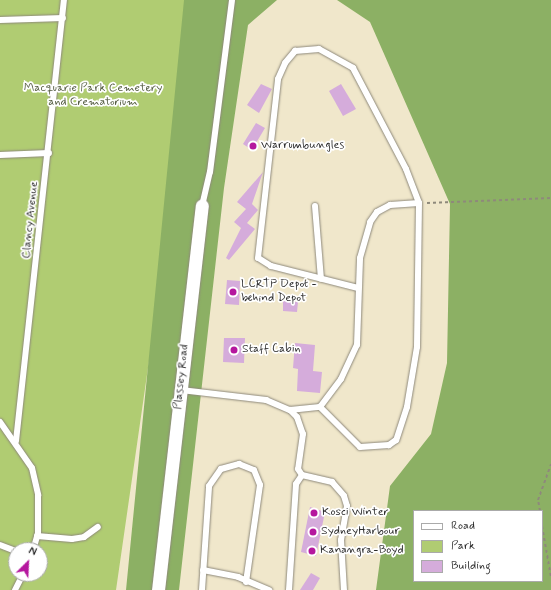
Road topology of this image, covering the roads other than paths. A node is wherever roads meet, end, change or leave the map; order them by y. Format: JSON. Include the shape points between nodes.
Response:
{"nodes":[{"id":1,"x":64,"y":0,"type":"edge"},
{"id":2,"x":232,"y":0,"type":"edge"},
{"id":3,"x":63,"y":18,"type":"junction"},
{"id":4,"x":0,"y":20,"type":"edge"},
{"id":5,"x":49,"y":153,"type":"junction"},
{"id":6,"x":0,"y":155,"type":"edge"},
{"id":7,"x":419,"y":203,"type":"junction"},
{"id":8,"x":202,"y":206,"type":"joint"},
{"id":9,"x":315,"y":206,"type":"dead end"},
{"id":10,"x":321,"y":279,"type":"junction"},
{"id":11,"x":358,"y":288,"type":"junction"},
{"id":12,"x":181,"y":390,"type":"junction"},
{"id":13,"x":320,"y":407,"type":"junction"},
{"id":14,"x":290,"y":410,"type":"junction"},
{"id":15,"x":0,"y":422,"type":"edge"},
{"id":16,"x":16,"y":441,"type":"junction"},
{"id":17,"x":302,"y":475,"type":"junction"},
{"id":18,"x":98,"y":527,"type":"dead end"},
{"id":19,"x":37,"y":536,"type":"junction"},
{"id":20,"x":35,"y":542,"type":"edge"},
{"id":21,"x":203,"y":570,"type":"junction"},
{"id":22,"x":246,"y":582,"type":"junction"},
{"id":23,"x":158,"y":590,"type":"edge"},
{"id":24,"x":202,"y":590,"type":"edge"},
{"id":25,"x":269,"y":590,"type":"edge"},
{"id":26,"x":289,"y":590,"type":"edge"},
{"id":27,"x":344,"y":590,"type":"edge"}],
"edges":[{"from":1,"to":3,"type":"lane","name":"Clancy Avenue"},
{"from":2,"to":8,"type":"lane","name":"Plassey Road","via":[[211,164]]},
{"from":3,"to":4,"type":"lane"},
{"from":3,"to":5,"type":"lane","name":"Clancy Avenue"},
{"from":5,"to":6,"type":"lane"},
{"from":5,"to":16,"type":"lane","name":"Clancy Avenue"},
{"from":7,"to":10,"type":"lane","via":[[406,169],[353,68],[319,48],[296,51],[284,63],[278,79],[258,258],[268,265]]},
{"from":7,"to":11,"type":"lane","via":[[390,205],[377,212],[365,234]]},
{"from":7,"to":13,"type":"lane","via":[[418,346],[407,407],[396,440],[389,445],[360,447]]},
{"from":8,"to":12,"type":"street","name":"Plassey Road"},
{"from":9,"to":10,"type":"lane"},
{"from":10,"to":11,"type":"lane"},
{"from":11,"to":13,"type":"lane","via":[[357,345],[340,379]]},
{"from":12,"to":14,"type":"lane","via":[[239,395]]},
{"from":12,"to":23,"type":"street","name":"Plassey Road"},
{"from":13,"to":14,"type":"lane"},
{"from":14,"to":17,"type":"lane","via":[[301,423],[303,434],[298,469]]},
{"from":15,"to":16,"type":"lane"},
{"from":16,"to":19,"type":"lane","via":[[32,468],[38,495]]},
{"from":17,"to":26,"type":"lane","via":[[296,484]]},
{"from":17,"to":27,"type":"lane","via":[[332,482],[344,496],[347,506],[341,540]]},
{"from":18,"to":19,"type":"lane","via":[[84,537],[72,539]]},
{"from":19,"to":20,"type":"lane"},
{"from":21,"to":22,"type":"lane"},
{"from":21,"to":22,"type":"lane","via":[[209,486],[221,469],[240,464],[254,470],[260,484]]},
{"from":21,"to":24,"type":"lane"},
{"from":22,"to":25,"type":"lane"}]}
